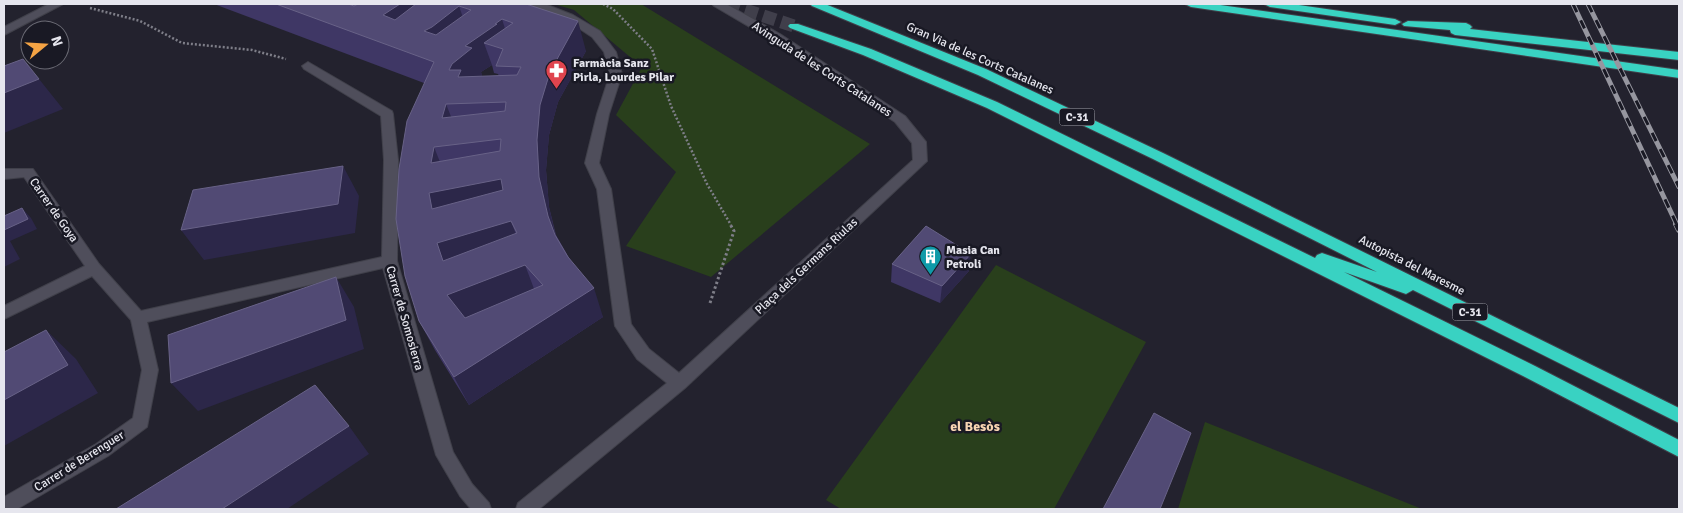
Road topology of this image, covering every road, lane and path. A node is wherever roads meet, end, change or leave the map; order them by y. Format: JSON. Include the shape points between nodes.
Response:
{"nodes":[{"id":1,"x":57,"y":4,"type":"edge"},
{"id":2,"x":535,"y":4,"type":"edge"},
{"id":3,"x":603,"y":4,"type":"edge"},
{"id":4,"x":718,"y":4,"type":"edge"},
{"id":5,"x":816,"y":4,"type":"edge"},
{"id":6,"x":1191,"y":4,"type":"edge"},
{"id":7,"x":1270,"y":4,"type":"edge"},
{"id":8,"x":90,"y":8,"type":"dead end"},
{"id":9,"x":1348,"y":16,"type":"junction"},
{"id":10,"x":1291,"y":19,"type":"junction"},
{"id":11,"x":1408,"y":24,"type":"junction"},
{"id":12,"x":794,"y":26,"type":"tunnel mouth"},
{"id":13,"x":4,"y":32,"type":"edge"},
{"id":14,"x":1679,"y":50,"type":"edge"},
{"id":15,"x":1679,"y":56,"type":"edge"},
{"id":16,"x":308,"y":66,"type":"joint"},
{"id":17,"x":1679,"y":74,"type":"edge"},
{"id":18,"x":919,"y":142,"type":"joint"},
{"id":19,"x":4,"y":174,"type":"edge"},
{"id":20,"x":1238,"y":196,"type":"joint"},
{"id":21,"x":1261,"y":238,"type":"junction"},
{"id":22,"x":388,"y":261,"type":"junction"},
{"id":23,"x":94,"y":268,"type":"junction"},
{"id":24,"x":710,"y":303,"type":"dead end"},
{"id":25,"x":1464,"y":309,"type":"junction"},
{"id":26,"x":4,"y":312,"type":"edge"},
{"id":27,"x":138,"y":318,"type":"junction"},
{"id":28,"x":679,"y":384,"type":"junction"},
{"id":29,"x":1679,"y":416,"type":"edge"},
{"id":30,"x":1679,"y":449,"type":"edge"},
{"id":31,"x":4,"y":507,"type":"edge"},
{"id":32,"x":482,"y":509,"type":"edge"},
{"id":33,"x":525,"y":509,"type":"edge"}],
"edges":[{"from":1,"to":13,"type":"street"},
{"from":2,"to":28,"type":"street","via":[[569,16],[596,34],[610,52],[616,74],[592,163],[604,189],[623,326],[643,354]]},
{"from":3,"to":24,"type":"path","via":[[613,9],[652,49],[671,106],[707,184],[734,231]]},
{"from":4,"to":18,"type":"street","name":"Avinguda de les Corts Catalanes","via":[[776,37],[900,119]]},
{"from":5,"to":20,"type":"highway","name":"Gran Via de les Corts Catalanes","number":"C-31","via":[[982,72]]},
{"from":6,"to":10,"type":"highway"},
{"from":7,"to":9,"type":"highway"},
{"from":8,"to":16,"type":"path","via":[[140,21],[182,43],[252,50]]},
{"from":9,"to":10,"type":"highway"},
{"from":9,"to":11,"type":"highway"},
{"from":10,"to":17,"type":"highway"},
{"from":11,"to":14,"type":"highway","via":[[1449,25]]},
{"from":11,"to":15,"type":"highway"},
{"from":12,"to":21,"type":"highway","via":[[867,52],[992,105]]},
{"from":16,"to":22,"type":"street","name":"Carrer de Somosierra","via":[[387,114],[391,160]]},
{"from":18,"to":28,"type":"street","name":"Plaça dels Germans Riulas","via":[[920,161]]},
{"from":19,"to":23,"type":"street","name":"Carrer de Goya","via":[[28,172]]},
{"from":20,"to":25,"type":"highway","name":"Autopista del Maresme","number":"C-31"},
{"from":21,"to":25,"type":"highway"},
{"from":21,"to":30,"type":"highway"},
{"from":22,"to":27,"type":"street"},
{"from":22,"to":32,"type":"street","name":"Carrer de Somosierra","via":[[445,455]]},
{"from":23,"to":26,"type":"street"},
{"from":23,"to":27,"type":"street"},
{"from":25,"to":29,"type":"highway","name":"Autopista del Maresme","number":"C-31"},
{"from":27,"to":31,"type":"street","name":"Carrer de Berenguer","via":[[150,370],[141,422],[102,450]]},
{"from":28,"to":33,"type":"street"}]}
